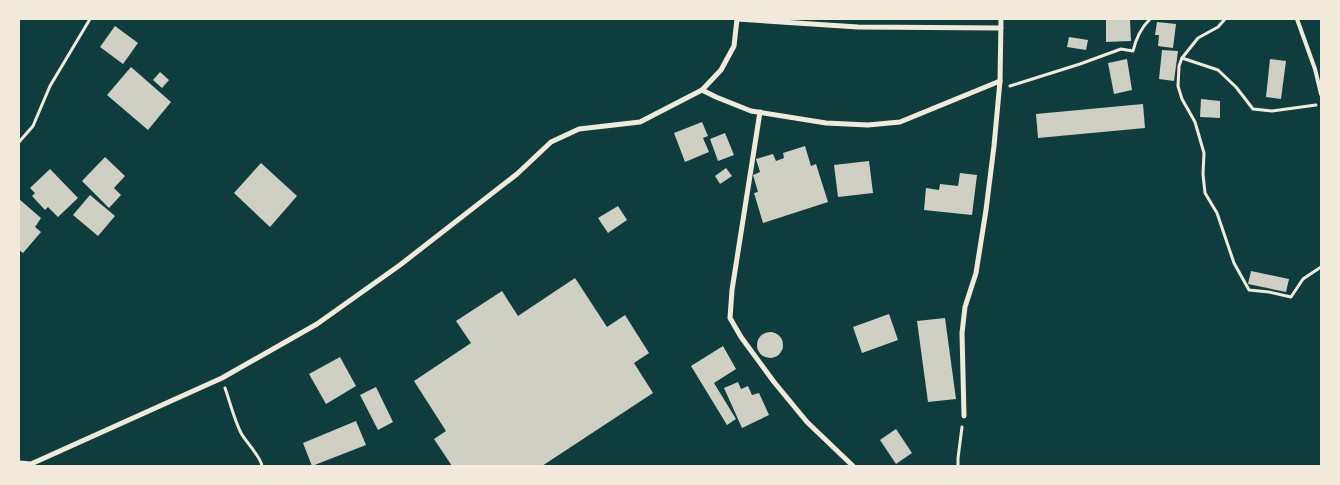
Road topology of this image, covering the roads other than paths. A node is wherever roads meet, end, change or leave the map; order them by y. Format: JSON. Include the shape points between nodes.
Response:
{"nodes":[{"id":1,"x":737,"y":19,"type":"edge"},
{"id":2,"x":1001,"y":19,"type":"edge"},
{"id":3,"x":1297,"y":19,"type":"edge"},
{"id":4,"x":1001,"y":28,"type":"junction"},
{"id":5,"x":1000,"y":81,"type":"junction"},
{"id":6,"x":702,"y":90,"type":"junction"},
{"id":7,"x":1321,"y":94,"type":"edge"},
{"id":8,"x":760,"y":112,"type":"junction"},
{"id":9,"x":964,"y":416,"type":"road end"},
{"id":10,"x":19,"y":463,"type":"edge"},
{"id":11,"x":31,"y":465,"type":"edge"},
{"id":12,"x":853,"y":466,"type":"edge"}],
"edges":[{"from":1,"to":4,"type":"street","via":[[858,27]]},
{"from":1,"to":6,"type":"street","via":[[734,46],[721,70]]},
{"from":2,"to":4,"type":"street"},
{"from":3,"to":7,"type":"lane"},
{"from":4,"to":5,"type":"street"},
{"from":5,"to":8,"type":"street","via":[[900,122],[868,125],[826,123]]},
{"from":5,"to":9,"type":"street","via":[[986,210],[962,333]]},
{"from":6,"to":8,"type":"street"},
{"from":6,"to":11,"type":"street","via":[[640,122],[579,129],[551,142],[517,174],[400,265],[317,324],[222,378]]},
{"from":8,"to":12,"type":"street","via":[[730,318],[774,382],[807,422]]},
{"from":10,"to":11,"type":"street"}]}
